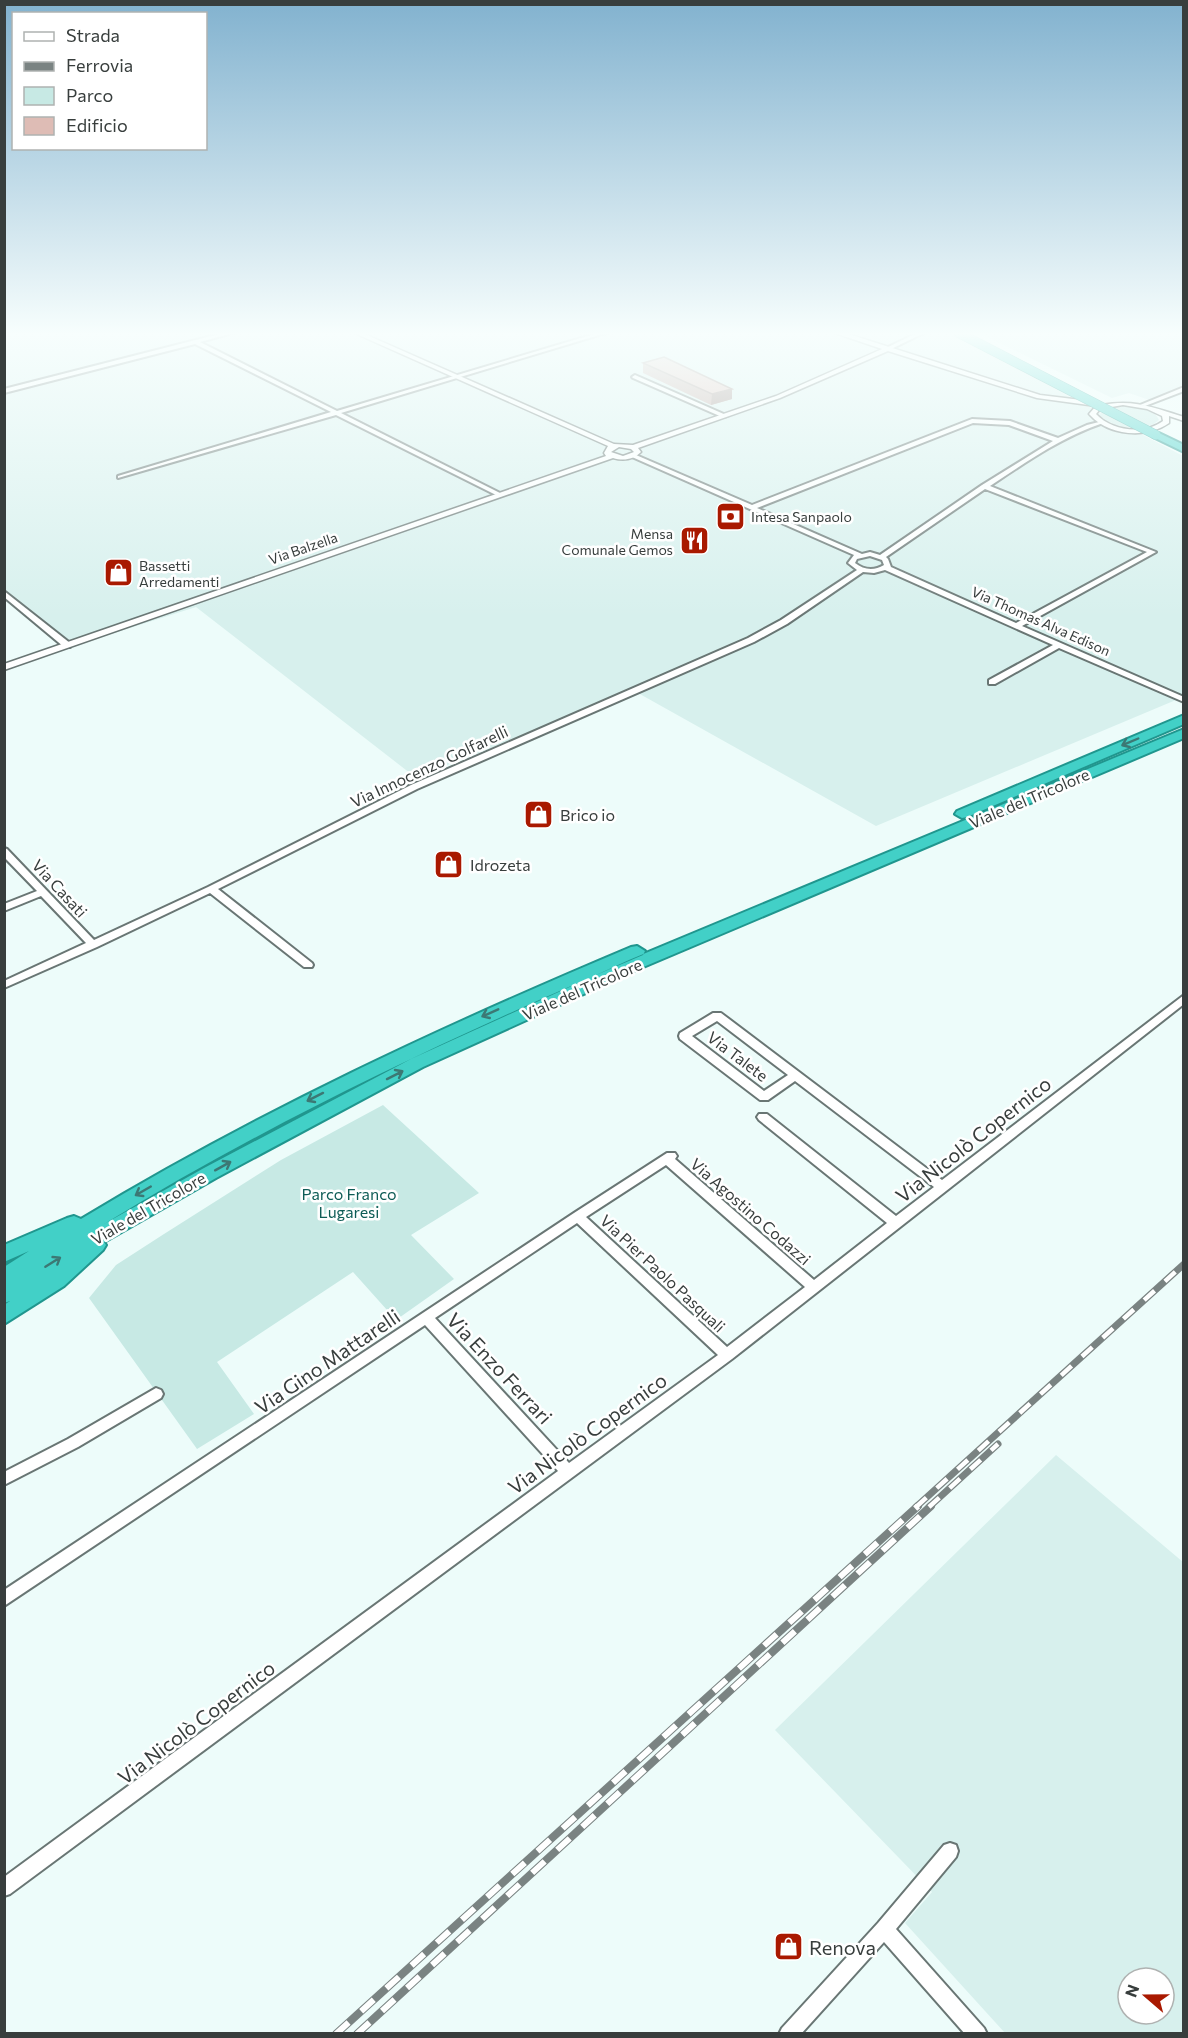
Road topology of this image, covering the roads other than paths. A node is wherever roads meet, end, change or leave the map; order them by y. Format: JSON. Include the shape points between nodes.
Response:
{"nodes":[{"id":1,"x":291,"y":427,"type":"edge"},
{"id":2,"x":367,"y":427,"type":"edge"},
{"id":3,"x":571,"y":427,"type":"edge"},
{"id":4,"x":691,"y":427,"type":"edge"},
{"id":5,"x":956,"y":427,"type":"edge"},
{"id":6,"x":1021,"y":427,"type":"edge"},
{"id":7,"x":1084,"y":427,"type":"edge"},
{"id":8,"x":1117,"y":427,"type":"edge"},
{"id":9,"x":1151,"y":427,"type":"edge"},
{"id":10,"x":1151,"y":427,"type":"edge"},
{"id":11,"x":1163,"y":427,"type":"edge"},
{"id":12,"x":1174,"y":427,"type":"edge"},
{"id":13,"x":1161,"y":432,"type":"junction"},
{"id":14,"x":1057,"y":440,"type":"junction"},
{"id":15,"x":1184,"y":443,"type":"edge"},
{"id":16,"x":613,"y":446,"type":"junction"},
{"id":17,"x":633,"y":447,"type":"junction"},
{"id":18,"x":1184,"y":449,"type":"edge"},
{"id":19,"x":612,"y":456,"type":"junction"},
{"id":20,"x":634,"y":456,"type":"junction"},
{"id":21,"x":120,"y":477,"type":"dead end"},
{"id":22,"x":984,"y":486,"type":"junction"},
{"id":23,"x":498,"y":494,"type":"junction"},
{"id":24,"x":751,"y":508,"type":"junction"},
{"id":25,"x":859,"y":555,"type":"junction"},
{"id":26,"x":881,"y":557,"type":"junction"},
{"id":27,"x":886,"y":568,"type":"junction"},
{"id":28,"x":862,"y":570,"type":"junction"},
{"id":29,"x":4,"y":593,"type":"edge"},
{"id":30,"x":1018,"y":625,"type":"junction"},
{"id":31,"x":1060,"y":644,"type":"junction"},
{"id":32,"x":67,"y":645,"type":"junction"},
{"id":33,"x":4,"y":667,"type":"edge"},
{"id":34,"x":992,"y":682,"type":"dead end"},
{"id":35,"x":1184,"y":700,"type":"edge"},
{"id":36,"x":1184,"y":719,"type":"edge"},
{"id":37,"x":1184,"y":733,"type":"edge"},
{"id":38,"x":4,"y":851,"type":"edge"},
{"id":39,"x":884,"y":853,"type":"junction"},
{"id":40,"x":211,"y":889,"type":"junction"},
{"id":41,"x":43,"y":892,"type":"junction"},
{"id":42,"x":4,"y":908,"type":"edge"},
{"id":43,"x":93,"y":945,"type":"junction"},
{"id":44,"x":308,"y":965,"type":"dead end"},
{"id":45,"x":4,"y":985,"type":"edge"},
{"id":46,"x":1184,"y":999,"type":"edge"},
{"id":47,"x":796,"y":1075,"type":"junction"},
{"id":48,"x":763,"y":1117,"type":"dead end"},
{"id":49,"x":669,"y":1158,"type":"joint"},
{"id":50,"x":943,"y":1187,"type":"junction"},
{"id":51,"x":117,"y":1215,"type":"junction"},
{"id":52,"x":578,"y":1216,"type":"junction"},
{"id":53,"x":896,"y":1223,"type":"junction"},
{"id":54,"x":4,"y":1254,"type":"edge"},
{"id":55,"x":4,"y":1277,"type":"edge"},
{"id":56,"x":814,"y":1287,"type":"junction"},
{"id":57,"x":4,"y":1295,"type":"edge"},
{"id":58,"x":4,"y":1316,"type":"edge"},
{"id":59,"x":427,"y":1318,"type":"junction"},
{"id":60,"x":727,"y":1355,"type":"junction"},
{"id":61,"x":156,"y":1394,"type":"dead end"},
{"id":62,"x":567,"y":1471,"type":"junction"},
{"id":63,"x":4,"y":1479,"type":"edge"},
{"id":64,"x":4,"y":1599,"type":"edge"},
{"id":65,"x":950,"y":1851,"type":"dead end"},
{"id":66,"x":4,"y":1888,"type":"edge"},
{"id":67,"x":884,"y":1929,"type":"junction"},
{"id":68,"x":788,"y":2034,"type":"edge"},
{"id":69,"x":978,"y":2034,"type":"edge"}],
"edges":[{"from":1,"to":21,"type":"street"},
{"from":2,"to":23,"type":"street"},
{"from":3,"to":16,"type":"street"},
{"from":4,"to":17,"type":"street"},
{"from":5,"to":24,"type":"street"},
{"from":6,"to":14,"type":"street"},
{"from":7,"to":14,"type":"street"},
{"from":8,"to":13,"type":"street"},
{"from":9,"to":13,"type":"highway","bridge":true},
{"from":10,"to":13,"type":"highway","bridge":true},
{"from":11,"to":13,"type":"street"},
{"from":12,"to":13,"type":"street"},
{"from":13,"to":15,"type":"highway"},
{"from":13,"to":18,"type":"highway"},
{"from":14,"to":22,"type":"street"},
{"from":16,"to":17,"type":"street"},
{"from":16,"to":19,"type":"street","via":[[607,451]]},
{"from":17,"to":20,"type":"street","via":[[639,452]]},
{"from":19,"to":20,"type":"street","name":"Via Balzella"},
{"from":19,"to":23,"type":"street","name":"Via Balzella"},
{"from":20,"to":24,"type":"street"},
{"from":22,"to":26,"type":"street"},
{"from":22,"to":30,"type":"street","via":[[1153,552]]},
{"from":23,"to":32,"type":"street","name":"Via Balzella"},
{"from":24,"to":25,"type":"street"},
{"from":25,"to":26,"type":"street"},
{"from":25,"to":28,"type":"street","via":[[851,564]]},
{"from":26,"to":27,"type":"street","via":[[888,561]]},
{"from":27,"to":28,"type":"street"},
{"from":27,"to":30,"type":"street","name":"Via Thomas Alva Edison"},
{"from":28,"to":40,"type":"street","name":"Via Innocenzo Golfarelli","via":[[751,640],[414,787]]},
{"from":29,"to":32,"type":"street"},
{"from":30,"to":31,"type":"street","name":"Via Thomas Alva Edison"},
{"from":31,"to":34,"type":"street"},
{"from":31,"to":35,"type":"street","name":"Via Thomas Alva Edison"},
{"from":32,"to":33,"type":"street","name":"Via Balzella"},
{"from":36,"to":39,"type":"highway","name":"Viale del Tricolore","one_way":true},
{"from":37,"to":39,"type":"highway","name":"Viale del Tricolore"},
{"from":38,"to":41,"type":"street","name":"Via Casati"},
{"from":39,"to":51,"type":"highway","name":"Viale del Tricolore","via":[[417,1063]]},
{"from":40,"to":43,"type":"street","name":"Via Innocenzo Golfarelli"},
{"from":40,"to":44,"type":"street"},
{"from":41,"to":42,"type":"street"},
{"from":41,"to":43,"type":"street","name":"Via Casati"},
{"from":43,"to":45,"type":"street","name":"Via Innocenzo Golfarelli"},
{"from":46,"to":50,"type":"street","name":"Via Nicolò Copernico"},
{"from":47,"to":47,"type":"street","name":"Via Talete","via":[[764,1097],[684,1036],[717,1016]]},
{"from":47,"to":50,"type":"street","name":"Via Talete"},
{"from":48,"to":53,"type":"street"},
{"from":49,"to":52,"type":"street","name":"Via Gino Mattarelli"},
{"from":49,"to":56,"type":"street","name":"Via Agostino Codazzi"},
{"from":50,"to":53,"type":"street","name":"Via Nicolò Copernico"},
{"from":51,"to":54,"type":"highway"},
{"from":51,"to":55,"type":"highway","name":"Viale del Tricolore"},
{"from":57,"to":51,"type":"highway","name":"Viale del Tricolore","one_way":true},
{"from":51,"to":58,"type":"highway","via":[[57,1280]]},
{"from":52,"to":59,"type":"street","name":"Via Gino Mattarelli"},
{"from":52,"to":60,"type":"street","name":"Via Pier Paolo Pasquali"},
{"from":53,"to":56,"type":"street","name":"Via Nicolò Copernico"},
{"from":56,"to":60,"type":"street","name":"Via Nicolò Copernico"},
{"from":59,"to":62,"type":"street","name":"Via Enzo Ferrari"},
{"from":59,"to":64,"type":"street","name":"Via Gino Mattarelli"},
{"from":60,"to":62,"type":"street","name":"Via Nicolò Copernico"},
{"from":61,"to":63,"type":"street"},
{"from":62,"to":66,"type":"street","name":"Via Nicolò Copernico"},
{"from":65,"to":67,"type":"street"},
{"from":67,"to":68,"type":"street"},
{"from":67,"to":69,"type":"street"}]}
